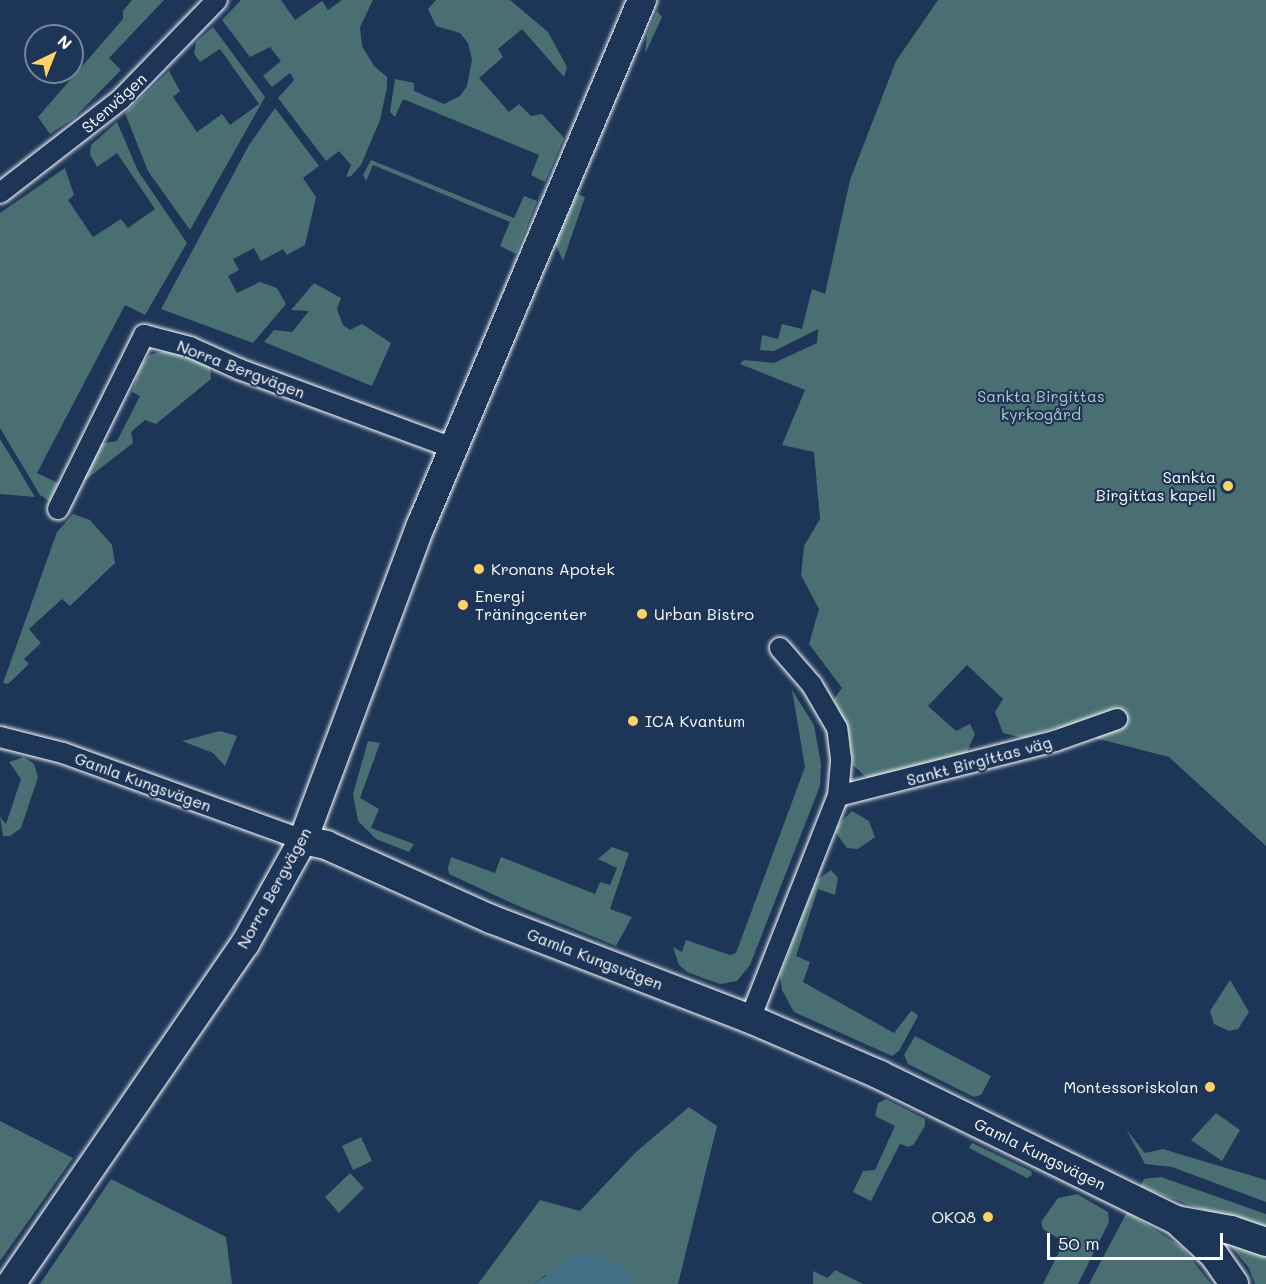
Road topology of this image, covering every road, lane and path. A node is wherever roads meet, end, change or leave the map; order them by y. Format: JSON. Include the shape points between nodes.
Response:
{"nodes":[{"id":1,"x":217,"y":0,"type":"edge"},
{"id":2,"x":642,"y":0,"type":"edge"},
{"id":3,"x":0,"y":193,"type":"edge"},
{"id":4,"x":452,"y":448,"type":"junction"},
{"id":5,"x":58,"y":509,"type":"dead end"},
{"id":6,"x":780,"y":648,"type":"dead end"},
{"id":7,"x":1117,"y":718,"type":"dead end"},
{"id":8,"x":0,"y":737,"type":"edge"},
{"id":9,"x":838,"y":796,"type":"junction"},
{"id":10,"x":303,"y":840,"type":"junction"},
{"id":11,"x":750,"y":1019,"type":"junction"},
{"id":12,"x":1176,"y":1220,"type":"junction"},
{"id":13,"x":1266,"y":1242,"type":"edge"},
{"id":14,"x":11,"y":1284,"type":"edge"},
{"id":15,"x":1234,"y":1284,"type":"edge"}],
"edges":[{"from":1,"to":3,"type":"street","name":"Stenvägen","via":[[121,99]]},
{"from":2,"to":4,"type":"street","name":"Norra Bergvägen"},
{"from":4,"to":5,"type":"street","name":"Norra Bergvägen","via":[[190,347],[144,335]]},
{"from":4,"to":10,"type":"street","name":"Norra Bergvägen"},
{"from":6,"to":9,"type":"street","via":[[812,685],[837,728],[842,759]]},
{"from":7,"to":9,"type":"street","name":"Sankt Birgittas väg","via":[[1055,741]]},
{"from":8,"to":10,"type":"street","name":"Gamla Kungsvägen","via":[[83,760]]},
{"from":9,"to":11,"type":"street"},
{"from":10,"to":11,"type":"street","name":"Gamla Kungsvägen","via":[[326,845],[491,919]]},
{"from":10,"to":14,"type":"street","name":"Norra Bergvägen","via":[[245,944]]},
{"from":11,"to":12,"type":"street","name":"Gamla Kungsvägen","via":[[860,1065]]},
{"from":12,"to":13,"type":"street","name":"Gamla Kungsvägen","via":[[1232,1230]]},
{"from":12,"to":15,"type":"street","name":"Gamla Kungsvägen","via":[[1214,1255]]}]}
